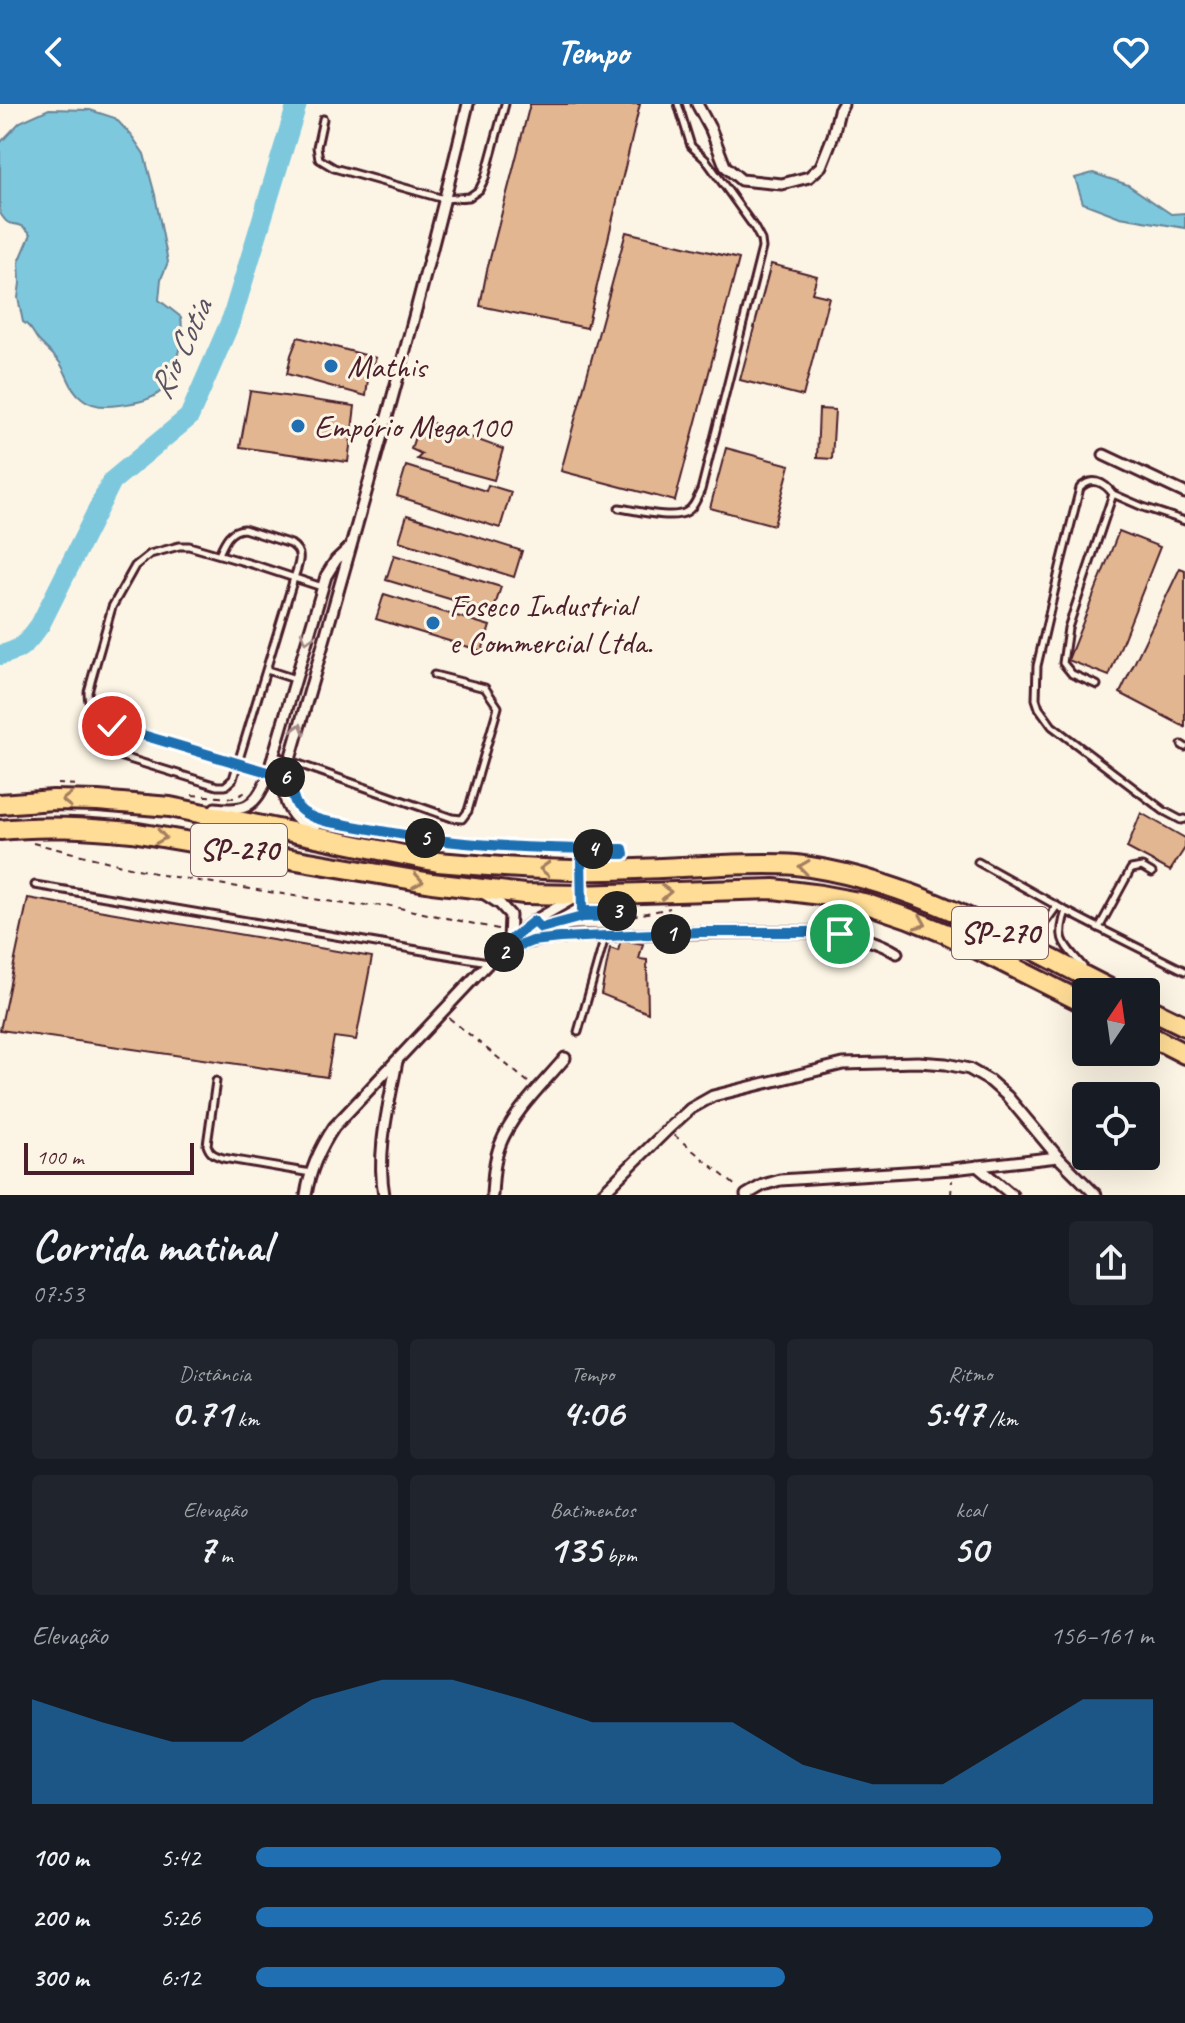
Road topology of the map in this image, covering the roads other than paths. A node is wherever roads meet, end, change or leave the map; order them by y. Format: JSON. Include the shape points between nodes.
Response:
{"nodes":[{"id":1,"x":468,"y":104,"type":"edge"},
{"id":2,"x":505,"y":104,"type":"edge"},
{"id":3,"x":678,"y":104,"type":"edge"},
{"id":4,"x":697,"y":104,"type":"edge"},
{"id":5,"x":843,"y":104,"type":"edge"},
{"id":6,"x":323,"y":119,"type":"dead end"},
{"id":7,"x":444,"y":199,"type":"junction"},
{"id":8,"x":1104,"y":455,"type":"dead end"},
{"id":9,"x":1185,"y":493,"type":"edge"},
{"id":10,"x":1113,"y":494,"type":"junction"},
{"id":11,"x":619,"y":508,"type":"dead end"},
{"id":12,"x":1185,"y":521,"type":"edge"},
{"id":13,"x":353,"y":544,"type":"junction"},
{"id":14,"x":219,"y":554,"type":"junction"},
{"id":15,"x":294,"y":578,"type":"junction"},
{"id":16,"x":322,"y":587,"type":"junction"},
{"id":17,"x":339,"y":592,"type":"junction"},
{"id":18,"x":267,"y":670,"type":"junction"},
{"id":19,"x":434,"y":675,"type":"dead end"},
{"id":20,"x":295,"y":679,"type":"junction"},
{"id":21,"x":1097,"y":685,"type":"dead end"},
{"id":22,"x":112,"y":726,"type":"junction"},
{"id":23,"x":273,"y":755,"type":"junction"},
{"id":24,"x":290,"y":761,"type":"junction"},
{"id":25,"x":238,"y":763,"type":"junction"},
{"id":26,"x":268,"y":772,"type":"junction"},
{"id":27,"x":285,"y":777,"type":"junction"},
{"id":28,"x":98,"y":801,"type":"junction"},
{"id":29,"x":0,"y":804,"type":"edge"},
{"id":30,"x":1185,"y":819,"type":"edge"},
{"id":31,"x":0,"y":830,"type":"edge"},
{"id":32,"x":438,"y":862,"type":"junction"},
{"id":33,"x":978,"y":862,"type":"dead end"},
{"id":34,"x":1152,"y":873,"type":"dead end"},
{"id":35,"x":35,"y":885,"type":"dead end"},
{"id":36,"x":476,"y":889,"type":"junction"},
{"id":37,"x":579,"y":895,"type":"junction"},
{"id":38,"x":920,"y":897,"type":"junction"},
{"id":39,"x":1057,"y":906,"type":"junction"},
{"id":40,"x":969,"y":909,"type":"dead end"},
{"id":41,"x":1066,"y":911,"type":"junction"},
{"id":42,"x":994,"y":921,"type":"dead end"},
{"id":43,"x":1099,"y":928,"type":"junction"},
{"id":44,"x":605,"y":936,"type":"junction"},
{"id":45,"x":510,"y":937,"type":"junction"},
{"id":46,"x":897,"y":953,"type":"dead end"},
{"id":47,"x":493,"y":958,"type":"junction"},
{"id":48,"x":1185,"y":960,"type":"edge"},
{"id":49,"x":1183,"y":970,"type":"edge"},
{"id":50,"x":1088,"y":978,"type":"edge"},
{"id":51,"x":1093,"y":978,"type":"edge"},
{"id":52,"x":1072,"y":997,"type":"edge"},
{"id":53,"x":1160,"y":1014,"type":"edge"},
{"id":54,"x":1185,"y":1026,"type":"edge"},
{"id":55,"x":578,"y":1032,"type":"dead end"},
{"id":56,"x":1160,"y":1041,"type":"edge"},
{"id":57,"x":1185,"y":1054,"type":"edge"},
{"id":58,"x":565,"y":1058,"type":"dead end"},
{"id":59,"x":397,"y":1061,"type":"junction"},
{"id":60,"x":216,"y":1081,"type":"dead end"},
{"id":61,"x":1058,"y":1157,"type":"junction"},
{"id":62,"x":977,"y":1166,"type":"junction"},
{"id":63,"x":311,"y":1173,"type":"junction"},
{"id":64,"x":306,"y":1195,"type":"edge"},
{"id":65,"x":384,"y":1195,"type":"edge"},
{"id":66,"x":492,"y":1195,"type":"edge"},
{"id":67,"x":601,"y":1195,"type":"edge"},
{"id":68,"x":746,"y":1195,"type":"edge"},
{"id":69,"x":1012,"y":1195,"type":"edge"},
{"id":70,"x":1096,"y":1195,"type":"edge"}],
"edges":[{"from":1,"to":7,"type":"street"},
{"from":2,"to":7,"type":"lane","via":[[479,190],[469,197]]},
{"from":3,"to":11,"type":"lane","via":[[691,146],[754,227],[762,248],[694,504],[688,512],[666,515]]},
{"from":4,"to":5,"type":"street","via":[[725,166],[741,180],[782,184],[809,177],[821,166]]},
{"from":6,"to":7,"type":"lane","via":[[319,159],[334,168]]},
{"from":7,"to":13,"type":"street"},
{"from":8,"to":9,"type":"street"},
{"from":10,"to":12,"type":"lane"},
{"from":10,"to":21,"type":"lane","via":[[1068,628],[1063,663],[1072,674]]},
{"from":10,"to":30,"type":"lane","via":[[1098,481],[1080,488],[1041,646],[1036,699],[1052,726],[1164,811]]},
{"from":13,"to":16,"type":"street"},
{"from":13,"to":17,"type":"street"},
{"from":14,"to":15,"type":"lane"},
{"from":14,"to":15,"type":"lane","via":[[236,530],[291,544],[300,554]]},
{"from":14,"to":22,"type":"lane","via":[[179,546],[150,554],[135,566],[112,607],[88,692],[95,715]]},
{"from":15,"to":16,"type":"lane"},
{"from":15,"to":18,"type":"lane"},
{"from":16,"to":17,"type":"street"},
{"from":16,"to":20,"type":"street","one_way":true},
{"from":24,"to":17,"type":"street","one_way":true},
{"from":18,"to":20,"type":"lane"},
{"from":18,"to":25,"type":"lane"},
{"from":19,"to":24,"type":"lane","via":[[485,688],[498,707],[462,819]]},
{"from":20,"to":23,"type":"street"},
{"from":22,"to":25,"type":"lane"},
{"from":22,"to":25,"type":"lane","via":[[109,752],[217,786],[230,784]]},
{"from":23,"to":24,"type":"lane"},
{"from":23,"to":26,"type":"street"},
{"from":24,"to":27,"type":"street"},
{"from":25,"to":26,"type":"lane"},
{"from":26,"to":27,"type":"lane"},
{"from":26,"to":28,"type":"street","via":[[256,800],[234,810]]},
{"from":27,"to":32,"type":"street","via":[[286,804],[308,827],[390,844]]},
{"from":28,"to":29,"type":"highway","number":"SP-270","one_way":true},
{"from":28,"to":32,"type":"highway","number":"SP-270","via":[[170,807]]},
{"from":31,"to":36,"type":"highway","number":"SP-270","one_way":true,"via":[[132,832]]},
{"from":38,"to":32,"type":"highway","number":"SP-270","one_way":true,"via":[[795,865],[549,870]]},
{"from":33,"to":39,"type":"lane"},
{"from":34,"to":43,"type":"lane","via":[[1142,867],[1131,869]]},
{"from":35,"to":47,"type":"lane"},
{"from":36,"to":37,"type":"highway","number":"SP-270"},
{"from":36,"to":45,"type":"street","via":[[507,910]]},
{"from":37,"to":45,"type":"street"},
{"from":37,"to":52,"type":"highway","number":"SP-270","one_way":true,"via":[[774,889],[864,903],[947,934]]},
{"from":38,"to":40,"type":"lane"},
{"from":38,"to":50,"type":"highway","number":"SP-270"},
{"from":39,"to":41,"type":"lane"},
{"from":39,"to":42,"type":"lane","via":[[1044,925],[1029,933]]},
{"from":41,"to":43,"type":"lane"},
{"from":41,"to":51,"type":"lane","via":[[1062,939]]},
{"from":43,"to":49,"type":"lane"},
{"from":44,"to":46,"type":"street","via":[[809,932],[866,938]]},
{"from":44,"to":47,"type":"street","via":[[532,941]]},
{"from":44,"to":55,"type":"lane"},
{"from":45,"to":47,"type":"street"},
{"from":47,"to":59,"type":"street"},
{"from":48,"to":49,"type":"lane"},
{"from":53,"to":54,"type":"highway"},
{"from":56,"to":57,"type":"highway"},
{"from":58,"to":66,"type":"street","via":[[510,1125],[500,1144]]},
{"from":59,"to":63,"type":"street","via":[[334,1127]]},
{"from":59,"to":65,"type":"street","via":[[383,1143]]},
{"from":60,"to":63,"type":"lane","via":[[209,1151]]},
{"from":61,"to":62,"type":"street"},
{"from":61,"to":67,"type":"street","via":[[1007,1096],[969,1069],[918,1062],[843,1064],[713,1096],[690,1109]]},
{"from":61,"to":70,"type":"street"},
{"from":62,"to":68,"type":"street","via":[[780,1180]]},
{"from":62,"to":69,"type":"street"},
{"from":63,"to":64,"type":"street"}]}
